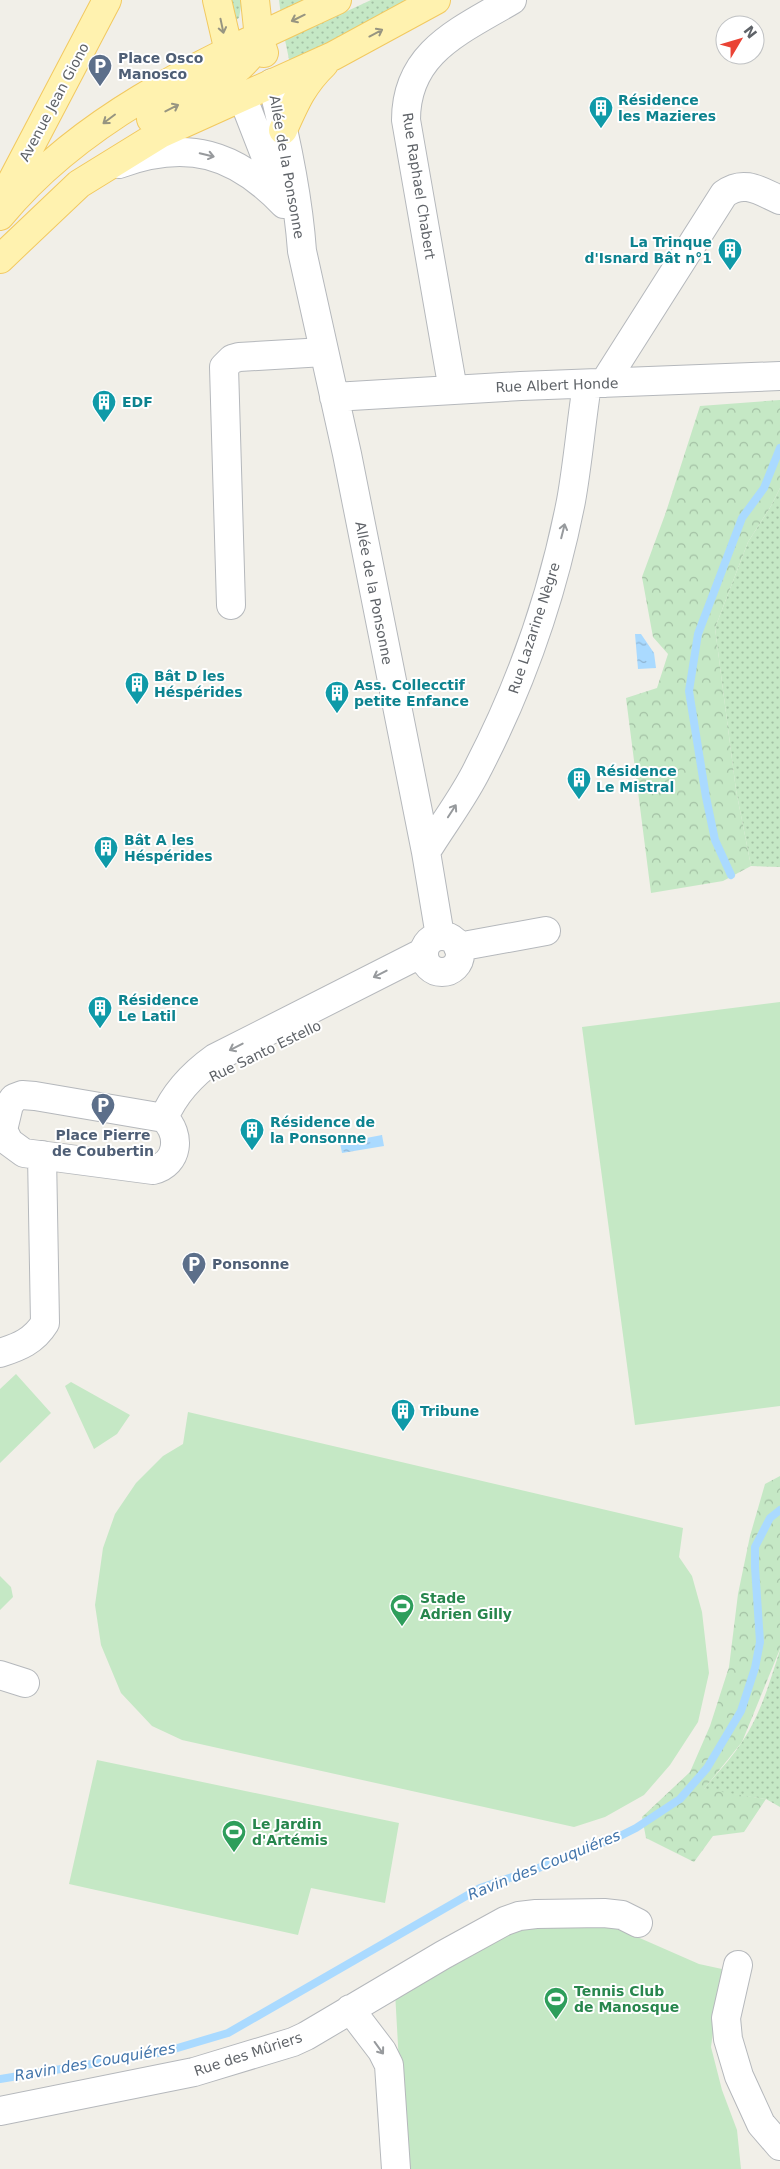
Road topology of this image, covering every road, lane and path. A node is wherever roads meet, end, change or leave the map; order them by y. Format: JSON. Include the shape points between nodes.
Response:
{"nodes":[{"id":1,"x":107,"y":0,"type":"edge"},
{"id":2,"x":217,"y":0,"type":"edge"},
{"id":3,"x":337,"y":0,"type":"edge"},
{"id":4,"x":436,"y":0,"type":"edge"},
{"id":5,"x":512,"y":0,"type":"edge"},
{"id":6,"x":258,"y":2,"type":"edge"},
{"id":7,"x":259,"y":38,"type":"junction"},
{"id":8,"x":332,"y":56,"type":"junction"},
{"id":9,"x":230,"y":62,"type":"junction"},
{"id":10,"x":272,"y":83,"type":"junction"},
{"id":11,"x":242,"y":96,"type":"junction"},
{"id":12,"x":283,"y":130,"type":"junction"},
{"id":13,"x":92,"y":174,"type":"junction"},
{"id":14,"x":780,"y":200,"type":"edge"},
{"id":15,"x":284,"y":204,"type":"junction"},
{"id":16,"x":0,"y":205,"type":"edge"},
{"id":17,"x":0,"y":216,"type":"edge"},
{"id":18,"x":0,"y":247,"type":"edge"},
{"id":19,"x":302,"y":252,"type":"junction"},
{"id":20,"x":0,"y":259,"type":"edge"},
{"id":21,"x":324,"y":352,"type":"junction"},
{"id":22,"x":780,"y":376,"type":"edge"},
{"id":23,"x":596,"y":384,"type":"junction"},
{"id":24,"x":453,"y":390,"type":"junction"},
{"id":25,"x":334,"y":397,"type":"junction"},
{"id":26,"x":231,"y":604,"type":"dead end"},
{"id":27,"x":426,"y":852,"type":"junction"},
{"id":28,"x":546,"y":931,"type":"dead end"},
{"id":29,"x":439,"y":951,"type":"junction"},
{"id":30,"x":164,"y":1118,"type":"junction"},
{"id":31,"x":42,"y":1155,"type":"junction"},
{"id":32,"x":0,"y":1352,"type":"edge"},
{"id":33,"x":638,"y":1923,"type":"dead end"},
{"id":34,"x":738,"y":1965,"type":"dead end"},
{"id":35,"x":350,"y":2009,"type":"junction"},
{"id":36,"x":0,"y":2110,"type":"edge"},
{"id":37,"x":780,"y":2146,"type":"edge"},
{"id":38,"x":396,"y":2169,"type":"edge"}],
"edges":[{"from":1,"to":16,"type":"main road","name":"Avenue Jean Giono"},
{"from":2,"to":9,"type":"main road","one_way":true},
{"from":3,"to":7,"type":"main road","one_way":true},
{"from":8,"to":4,"type":"main road","one_way":true},
{"from":5,"to":24,"type":"street","name":"Rue Raphael Chabert","via":[[431,54],[414,77],[408,92],[406,120]]},
{"from":6,"to":7,"type":"main road"},
{"from":7,"to":9,"type":"main road"},
{"from":7,"to":10,"type":"main road"},
{"from":8,"to":10,"type":"main road"},
{"from":8,"to":12,"type":"main road","via":[[299,94]]},
{"from":9,"to":11,"type":"main road"},
{"from":9,"to":17,"type":"main road","one_way":true,"via":[[155,90],[116,114],[53,162]]},
{"from":18,"to":9,"type":"main road","one_way":true,"via":[[36,204],[79,165],[122,135],[209,89]]},
{"from":10,"to":11,"type":"main road"},
{"from":10,"to":12,"type":"street","name":"Allée de la Ponsonne"},
{"from":11,"to":13,"type":"main road","via":[[160,134]]},
{"from":11,"to":15,"type":"street","name":"Allée de la Ponsonne"},
{"from":12,"to":19,"type":"street","name":"Allée de la Ponsonne","via":[[300,220]]},
{"from":13,"to":15,"type":"street","one_way":true,"via":[[147,155],[167,152],[204,154],[244,170],[261,181]]},
{"from":13,"to":20,"type":"main road"},
{"from":14,"to":23,"type":"street","via":[[744,186],[737,186],[724,194]]},
{"from":15,"to":19,"type":"street","name":"Allée de la Ponsonne"},
{"from":19,"to":21,"type":"street","name":"Allée de la Ponsonne"},
{"from":21,"to":25,"type":"street","name":"Allée de la Ponsonne"},
{"from":21,"to":26,"type":"street","via":[[239,357],[224,367]]},
{"from":22,"to":23,"type":"street","name":"Rue Albert Honde"},
{"from":23,"to":24,"type":"street","name":"Rue Albert Honde"},
{"from":27,"to":23,"type":"street","name":"Rue Lazarine Nègre","one_way":true,"via":[[478,769],[532,643],[548,593]]},
{"from":24,"to":25,"type":"street","name":"Rue Albert Honde"},
{"from":25,"to":27,"type":"street","name":"Allée de la Ponsonne"},
{"from":27,"to":29,"type":"street","name":"Allée de la Ponsonne"},
{"from":28,"to":29,"type":"street","name":"Rue Santo Estello"},
{"from":29,"to":30,"type":"street","name":"Rue Santo Estello","via":[[215,1058],[203,1066],[184,1088]]},
{"from":30,"to":31,"type":"street","via":[[170,1123],[176,1138],[172,1157],[160,1168],[153,1170]]},
{"from":30,"to":31,"type":"street","via":[[35,1096],[14,1098],[4,1124],[5,1137],[24,1153]]},
{"from":31,"to":32,"type":"street","via":[[45,1323],[27,1342]]},
{"from":33,"to":35,"type":"street","name":"Rue des Mûriers","via":[[604,1913],[519,1916]]},
{"from":34,"to":37,"type":"street","via":[[726,2018],[728,2039],[761,2124]]},
{"from":35,"to":36,"type":"street","name":"Rue des Mûriers","via":[[293,2042],[194,2072]]},
{"from":35,"to":38,"type":"street","one_way":true,"via":[[382,2050],[389,2065]]}]}
